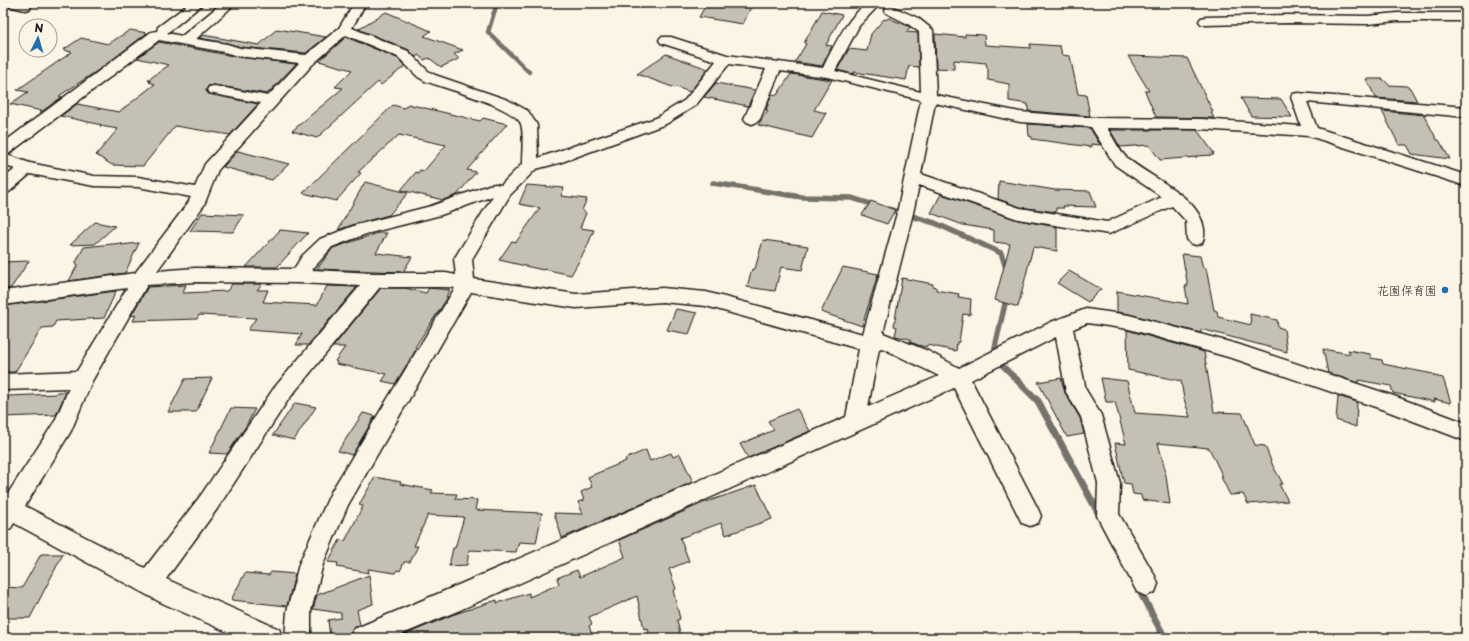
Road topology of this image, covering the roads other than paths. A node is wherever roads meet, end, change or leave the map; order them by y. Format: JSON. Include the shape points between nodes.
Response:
{"nodes":[{"id":1,"x":198,"y":3,"type":"edge"},
{"id":2,"x":230,"y":3,"type":"edge"},
{"id":3,"x":360,"y":3,"type":"edge"},
{"id":4,"x":871,"y":7,"type":"dead end"},
{"id":5,"x":891,"y":10,"type":"dead end"},
{"id":6,"x":1466,"y":17,"type":"edge"},
{"id":7,"x":1206,"y":21,"type":"dead end"},
{"id":8,"x":163,"y":30,"type":"dead end"},
{"id":9,"x":344,"y":30,"type":"junction"},
{"id":10,"x":666,"y":40,"type":"dead end"},
{"id":11,"x":185,"y":41,"type":"junction"},
{"id":12,"x":725,"y":59,"type":"junction"},
{"id":13,"x":310,"y":60,"type":"junction"},
{"id":14,"x":774,"y":66,"type":"junction"},
{"id":15,"x":827,"y":73,"type":"junction"},
{"id":16,"x":214,"y":90,"type":"dead end"},
{"id":17,"x":929,"y":98,"type":"junction"},
{"id":18,"x":272,"y":101,"type":"junction"},
{"id":19,"x":1466,"y":112,"type":"edge"},
{"id":20,"x":752,"y":119,"type":"dead end"},
{"id":21,"x":1096,"y":123,"type":"junction"},
{"id":22,"x":1310,"y":131,"type":"junction"},
{"id":23,"x":3,"y":151,"type":"edge"},
{"id":24,"x":3,"y":159,"type":"edge"},
{"id":25,"x":530,"y":165,"type":"junction"},
{"id":26,"x":27,"y":168,"type":"junction"},
{"id":27,"x":912,"y":176,"type":"junction"},
{"id":28,"x":1466,"y":181,"type":"edge"},
{"id":29,"x":3,"y":188,"type":"edge"},
{"id":30,"x":504,"y":191,"type":"junction"},
{"id":31,"x":201,"y":193,"type":"junction"},
{"id":32,"x":1175,"y":198,"type":"junction"},
{"id":33,"x":1196,"y":239,"type":"dead end"},
{"id":34,"x":299,"y":276,"type":"junction"},
{"id":35,"x":141,"y":279,"type":"junction"},
{"id":36,"x":375,"y":280,"type":"junction"},
{"id":37,"x":466,"y":284,"type":"junction"},
{"id":38,"x":3,"y":298,"type":"edge"},
{"id":39,"x":1063,"y":325,"type":"junction"},
{"id":40,"x":870,"y":344,"type":"junction"},
{"id":41,"x":959,"y":377,"type":"junction"},
{"id":42,"x":84,"y":379,"type":"junction"},
{"id":43,"x":3,"y":382,"type":"edge"},
{"id":44,"x":855,"y":423,"type":"junction"},
{"id":45,"x":1466,"y":432,"type":"edge"},
{"id":46,"x":6,"y":515,"type":"edge"},
{"id":47,"x":1030,"y":516,"type":"dead end"},
{"id":48,"x":148,"y":583,"type":"junction"},
{"id":49,"x":1146,"y":584,"type":"dead end"},
{"id":50,"x":270,"y":638,"type":"edge"},
{"id":51,"x":298,"y":638,"type":"edge"},
{"id":52,"x":363,"y":638,"type":"edge"}],
"edges":[{"from":1,"to":8,"type":"street"},
{"from":2,"to":11,"type":"street"},
{"from":3,"to":9,"type":"street"},
{"from":4,"to":15,"type":"street","via":[[853,24]]},
{"from":5,"to":17,"type":"street","via":[[926,30]]},
{"from":6,"to":7,"type":"street"},
{"from":9,"to":13,"type":"street"},
{"from":9,"to":25,"type":"street","via":[[403,54],[430,78],[502,103],[523,114],[529,125]]},
{"from":10,"to":12,"type":"street"},
{"from":11,"to":13,"type":"street","via":[[238,52]]},
{"from":11,"to":23,"type":"street","via":[[156,35]]},
{"from":12,"to":14,"type":"street"},
{"from":12,"to":25,"type":"street","via":[[690,103],[660,121]]},
{"from":13,"to":18,"type":"street"},
{"from":14,"to":15,"type":"street"},
{"from":14,"to":20,"type":"street"},
{"from":15,"to":17,"type":"street"},
{"from":16,"to":18,"type":"street"},
{"from":17,"to":21,"type":"street","via":[[1020,117]]},
{"from":17,"to":27,"type":"street"},
{"from":18,"to":31,"type":"street","via":[[211,168]]},
{"from":19,"to":22,"type":"street","via":[[1298,97]]},
{"from":21,"to":22,"type":"street","via":[[1201,124]]},
{"from":21,"to":32,"type":"street","via":[[1121,161]]},
{"from":22,"to":28,"type":"street"},
{"from":24,"to":26,"type":"street"},
{"from":25,"to":30,"type":"street"},
{"from":26,"to":29,"type":"street"},
{"from":26,"to":31,"type":"street","via":[[94,181],[138,182]]},
{"from":27,"to":32,"type":"street","via":[[1018,213],[1109,228]]},
{"from":27,"to":40,"type":"street","via":[[905,213]]},
{"from":30,"to":34,"type":"street","via":[[494,189],[435,211],[362,228],[326,243],[308,261]]},
{"from":30,"to":37,"type":"street","via":[[463,259]]},
{"from":31,"to":35,"type":"street","via":[[196,205]]},
{"from":32,"to":33,"type":"street","via":[[1194,220]]},
{"from":34,"to":35,"type":"street","via":[[195,275]]},
{"from":34,"to":36,"type":"street"},
{"from":35,"to":38,"type":"street"},
{"from":35,"to":42,"type":"street"},
{"from":36,"to":37,"type":"street","via":[[446,280]]},
{"from":36,"to":48,"type":"street","via":[[281,394],[209,502]]},
{"from":37,"to":40,"type":"street","via":[[576,301],[662,295],[706,300]]},
{"from":37,"to":51,"type":"street","via":[[339,499],[311,564],[299,611]]},
{"from":39,"to":41,"type":"street"},
{"from":39,"to":45,"type":"street","via":[[1086,316],[1129,322],[1237,352],[1394,404]]},
{"from":39,"to":49,"type":"street","via":[[1076,392],[1091,415],[1108,483],[1108,516]]},
{"from":40,"to":41,"type":"street","via":[[883,340]]},
{"from":40,"to":44,"type":"street"},
{"from":41,"to":44,"type":"street"},
{"from":41,"to":47,"type":"street"},
{"from":42,"to":43,"type":"street"},
{"from":42,"to":46,"type":"street","via":[[64,425]]},
{"from":44,"to":52,"type":"street"},
{"from":46,"to":48,"type":"street","via":[[27,518]]},
{"from":48,"to":50,"type":"street"}]}
